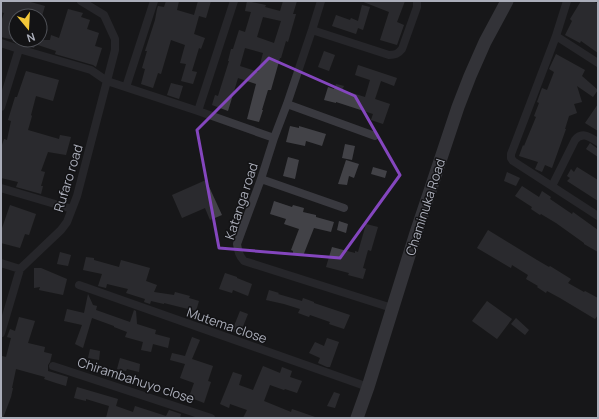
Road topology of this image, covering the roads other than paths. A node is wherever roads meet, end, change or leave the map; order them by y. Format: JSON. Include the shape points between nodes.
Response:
{"nodes":[{"id":1,"x":81,"y":1,"type":"edge"},
{"id":2,"x":154,"y":1,"type":"edge"},
{"id":3,"x":234,"y":1,"type":"edge"},
{"id":4,"x":321,"y":1,"type":"edge"},
{"id":5,"x":417,"y":1,"type":"edge"},
{"id":6,"x":507,"y":1,"type":"edge"},
{"id":7,"x":567,"y":1,"type":"edge"},
{"id":8,"x":312,"y":30,"type":"junction"},
{"id":9,"x":556,"y":36,"type":"junction"},
{"id":10,"x":1,"y":43,"type":"edge"},
{"id":11,"x":19,"y":49,"type":"junction"},
{"id":12,"x":598,"y":63,"type":"edge"},
{"id":13,"x":107,"y":81,"type":"junction"},
{"id":14,"x":126,"y":87,"type":"junction"},
{"id":15,"x":287,"y":104,"type":"junction"},
{"id":16,"x":1,"y":107,"type":"edge"},
{"id":17,"x":198,"y":111,"type":"junction"},
{"id":18,"x":375,"y":136,"type":"dead end"},
{"id":19,"x":274,"y":138,"type":"junction"},
{"id":20,"x":598,"y":142,"type":"edge"},
{"id":21,"x":261,"y":179,"type":"junction"},
{"id":22,"x":552,"y":186,"type":"junction"},
{"id":23,"x":1,"y":188,"type":"edge"},
{"id":24,"x":344,"y":208,"type":"dead end"},
{"id":25,"x":72,"y":209,"type":"junction"},
{"id":26,"x":598,"y":216,"type":"edge"},
{"id":27,"x":1,"y":263,"type":"edge"},
{"id":28,"x":20,"y":269,"type":"junction"},
{"id":29,"x":79,"y":285,"type":"dead end"},
{"id":30,"x":392,"y":308,"type":"junction"},
{"id":31,"x":2,"y":329,"type":"edge"},
{"id":32,"x":53,"y":366,"type":"dead end"},
{"id":33,"x":368,"y":387,"type":"junction"},
{"id":34,"x":211,"y":418,"type":"edge"},
{"id":35,"x":357,"y":418,"type":"edge"}],
"edges":[{"from":1,"to":13,"type":"street","name":"Rufaro road","via":[[104,15],[115,39],[115,50]]},
{"from":2,"to":14,"type":"street"},
{"from":3,"to":17,"type":"street"},
{"from":4,"to":8,"type":"street","name":"Katanga road"},
{"from":5,"to":8,"type":"street","via":[[402,49],[394,55]]},
{"from":6,"to":30,"type":"main road","name":"Chaminuka Road","via":[[470,76],[458,107]]},
{"from":7,"to":9,"type":"street"},
{"from":8,"to":15,"type":"street","name":"Katanga road"},
{"from":9,"to":12,"type":"street"},
{"from":9,"to":22,"type":"street","via":[[511,154],[513,161]]},
{"from":10,"to":11,"type":"street"},
{"from":11,"to":13,"type":"street","via":[[91,70]]},
{"from":11,"to":16,"type":"street"},
{"from":13,"to":14,"type":"street"},
{"from":13,"to":25,"type":"street","name":"Rufaro road"},
{"from":14,"to":17,"type":"street"},
{"from":15,"to":18,"type":"street"},
{"from":15,"to":19,"type":"street","name":"Katanga road"},
{"from":17,"to":19,"type":"street"},
{"from":19,"to":21,"type":"street","name":"Katanga road"},
{"from":20,"to":22,"type":"street","via":[[584,135],[577,137]]},
{"from":21,"to":24,"type":"street"},
{"from":21,"to":30,"type":"street","name":"Katanga road","via":[[237,244],[244,261]]},
{"from":22,"to":26,"type":"street"},
{"from":23,"to":25,"type":"street"},
{"from":25,"to":28,"type":"street","name":"Rufaro road","via":[[61,230]]},
{"from":27,"to":28,"type":"street"},
{"from":28,"to":31,"type":"street"},
{"from":29,"to":33,"type":"street","name":"Mutema close"},
{"from":30,"to":33,"type":"main road","name":"Chaminuka Road"},
{"from":32,"to":34,"type":"street","name":"Chirambahuyo close"},
{"from":33,"to":35,"type":"main road","name":"Chaminuka Road"}]}
